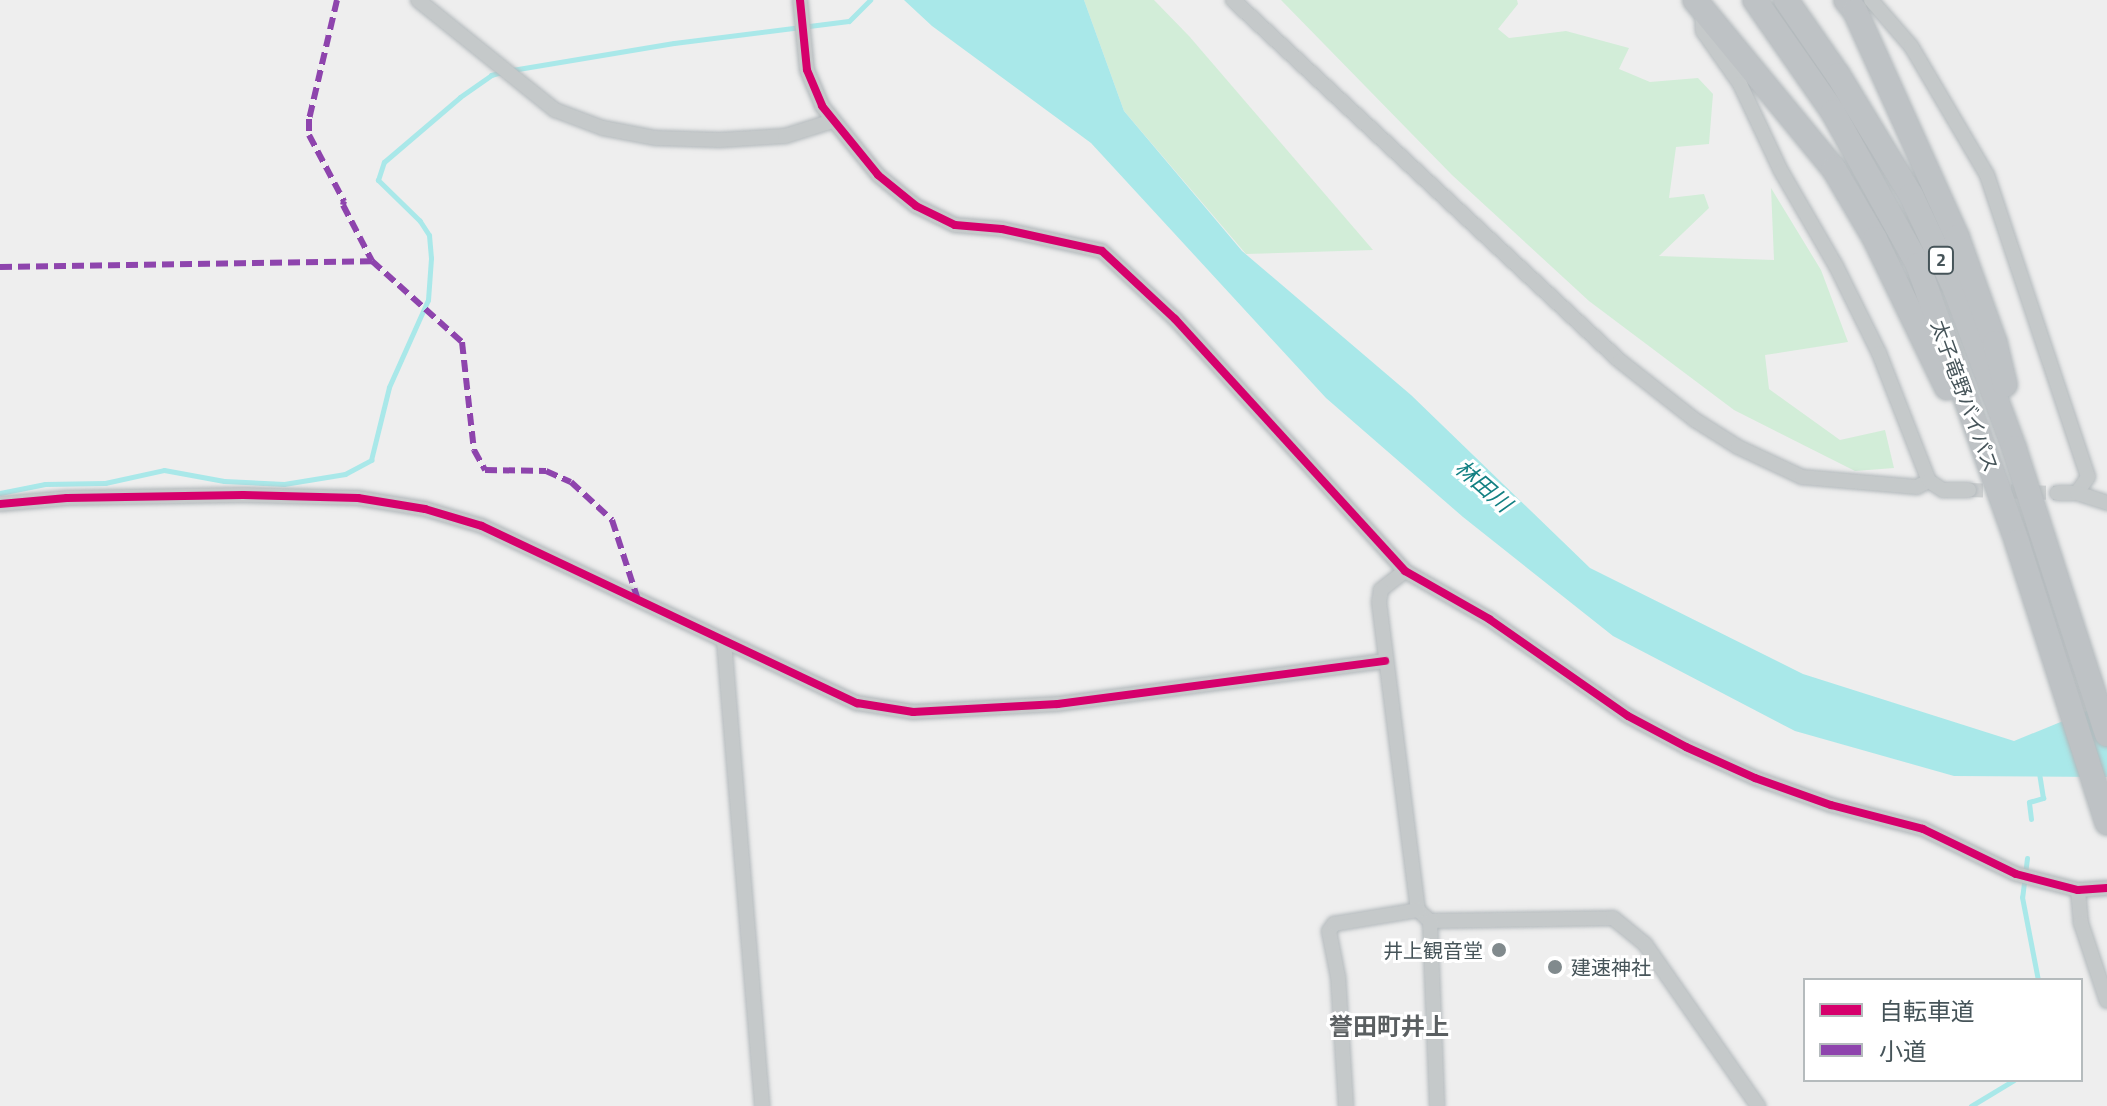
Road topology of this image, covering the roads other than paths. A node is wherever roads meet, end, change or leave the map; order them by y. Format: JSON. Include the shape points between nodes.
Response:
{"nodes":[{"id":1,"x":418,"y":0,"type":"edge"},
{"id":2,"x":800,"y":0,"type":"edge"},
{"id":3,"x":1233,"y":0,"type":"edge"},
{"id":4,"x":1786,"y":0,"type":"edge"},
{"id":5,"x":1846,"y":0,"type":"edge"},
{"id":6,"x":1871,"y":0,"type":"edge"},
{"id":7,"x":1756,"y":2,"type":"edge"},
{"id":8,"x":1695,"y":3,"type":"edge"},
{"id":9,"x":833,"y":121,"type":"junction"},
{"id":10,"x":2014,"y":448,"type":"junction"},
{"id":11,"x":1929,"y":481,"type":"junction"},
{"id":12,"x":1969,"y":490,"type":"tunnel mouth"},
{"id":13,"x":2057,"y":493,"type":"tunnel mouth"},
{"id":14,"x":2077,"y":493,"type":"junction"},
{"id":15,"x":2107,"y":503,"type":"edge"},
{"id":16,"x":0,"y":504,"type":"edge"},
{"id":17,"x":2017,"y":542,"type":"junction"},
{"id":18,"x":1405,"y":571,"type":"junction"},
{"id":19,"x":724,"y":641,"type":"junction"},
{"id":20,"x":1385,"y":661,"type":"junction"},
{"id":21,"x":2107,"y":734,"type":"edge"},
{"id":22,"x":2107,"y":823,"type":"edge"},
{"id":23,"x":2107,"y":888,"type":"edge"},
{"id":24,"x":2078,"y":890,"type":"junction"},
{"id":25,"x":1418,"y":910,"type":"junction"},
{"id":26,"x":1430,"y":921,"type":"junction"},
{"id":27,"x":2107,"y":1001,"type":"edge"},
{"id":28,"x":762,"y":1106,"type":"edge"},
{"id":29,"x":1346,"y":1106,"type":"edge"},
{"id":30,"x":1437,"y":1106,"type":"edge"},
{"id":31,"x":1758,"y":1106,"type":"edge"}],
"edges":[{"from":1,"to":9,"type":"street","via":[[555,110],[603,128],[656,138],[720,140],[785,136]]},
{"from":2,"to":9,"type":"street","via":[[807,70]]},
{"from":3,"to":11,"type":"street","via":[[1620,361],[1695,420],[1802,477],[1917,487]]},
{"from":4,"to":10,"type":"highway","name":"太子竜野バイパス","number":"2","via":[[1911,195],[1955,289]]},
{"from":5,"to":10,"type":"highway","via":[[1957,237],[1995,343]]},
{"from":6,"to":14,"type":"street","via":[[1911,46],[1987,175],[2088,477]]},
{"from":7,"to":17,"type":"highway","name":"太子竜野バイパス","number":"2","via":[[1833,112],[1918,265]]},
{"from":8,"to":11,"type":"street","via":[[1703,31],[1740,84],[1879,353]]},
{"from":8,"to":17,"type":"highway","via":[[1834,169],[1875,239]]},
{"from":9,"to":18,"type":"street","via":[[878,175],[916,206],[955,225],[1002,229],[1102,251],[1175,319]]},
{"from":10,"to":21,"type":"highway","name":"太子竜野バイパス","number":"2"},
{"from":11,"to":12,"type":"street","via":[[1943,490]]},
{"from":13,"to":14,"type":"street"},
{"from":14,"to":15,"type":"street"},
{"from":16,"to":19,"type":"street","via":[[243,495],[358,498],[425,509],[482,526]]},
{"from":17,"to":22,"type":"highway","name":"太子竜野バイパス","number":"2"},
{"from":18,"to":20,"type":"street","via":[[1381,590]]},
{"from":18,"to":24,"type":"street","via":[[1489,619],[1615,708],[1686,747],[1831,805],[1923,829],[2016,874]]},
{"from":19,"to":20,"type":"street","via":[[857,703],[913,712],[1058,704]]},
{"from":19,"to":28,"type":"street"},
{"from":20,"to":25,"type":"street"},
{"from":23,"to":24,"type":"street"},
{"from":24,"to":27,"type":"street","via":[[2081,923]]},
{"from":25,"to":26,"type":"street"},
{"from":25,"to":29,"type":"street","via":[[1334,924],[1329,931],[1338,977]]},
{"from":26,"to":30,"type":"street"},
{"from":26,"to":31,"type":"street","via":[[1613,918],[1645,944]]}]}
